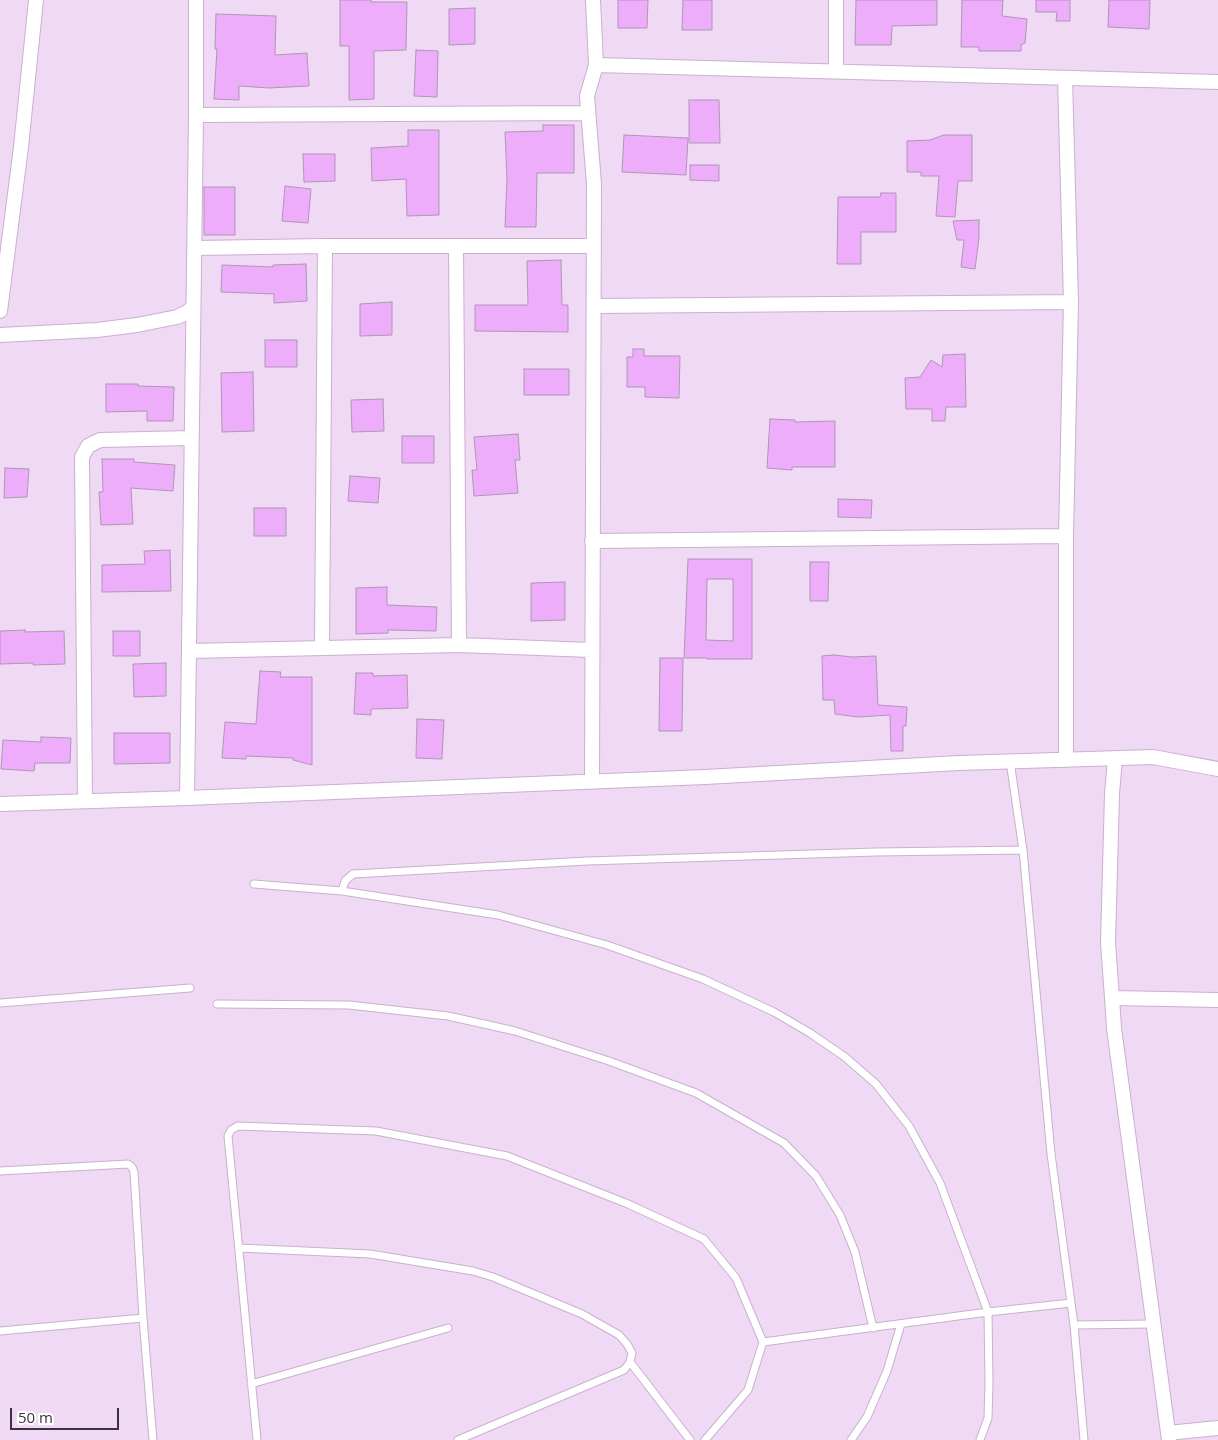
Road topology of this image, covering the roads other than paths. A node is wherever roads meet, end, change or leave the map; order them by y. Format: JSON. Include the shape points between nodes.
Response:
{"nodes":[{"id":1,"x":36,"y":0,"type":"edge"},
{"id":2,"x":196,"y":0,"type":"edge"},
{"id":3,"x":593,"y":0,"type":"edge"},
{"id":4,"x":836,"y":0,"type":"edge"},
{"id":5,"x":596,"y":65,"type":"junction"},
{"id":6,"x":836,"y":71,"type":"junction"},
{"id":7,"x":1065,"y":78,"type":"junction"},
{"id":8,"x":1218,"y":82,"type":"edge"},
{"id":9,"x":588,"y":113,"type":"junction"},
{"id":10,"x":196,"y":115,"type":"junction"},
{"id":11,"x":325,"y":246,"type":"junction"},
{"id":12,"x":456,"y":246,"type":"junction"},
{"id":13,"x":594,"y":246,"type":"junction"},
{"id":14,"x":195,"y":248,"type":"junction"},
{"id":15,"x":1071,"y":302,"type":"junction"},
{"id":16,"x":594,"y":306,"type":"junction"},
{"id":17,"x":193,"y":307,"type":"junction"},
{"id":18,"x":0,"y":310,"type":"edge"},
{"id":19,"x":0,"y":335,"type":"edge"},
{"id":20,"x":192,"y":438,"type":"junction"},
{"id":21,"x":1066,"y":536,"type":"junction"},
{"id":22,"x":592,"y":541,"type":"junction"},
{"id":23,"x":459,"y":645,"type":"junction"},
{"id":24,"x":322,"y":648,"type":"junction"},
{"id":25,"x":591,"y":650,"type":"junction"},
{"id":26,"x":189,"y":651,"type":"junction"},
{"id":27,"x":1115,"y":759,"type":"junction"},
{"id":28,"x":1066,"y":760,"type":"junction"},
{"id":29,"x":1010,"y":761,"type":"junction"},
{"id":30,"x":1218,"y":770,"type":"edge"},
{"id":31,"x":592,"y":782,"type":"junction"},
{"id":32,"x":187,"y":798,"type":"junction"},
{"id":33,"x":85,"y":801,"type":"junction"},
{"id":34,"x":0,"y":804,"type":"edge"},
{"id":35,"x":1023,"y":850,"type":"junction"},
{"id":36,"x":254,"y":884,"type":"dead end"},
{"id":37,"x":342,"y":891,"type":"junction"},
{"id":38,"x":190,"y":988,"type":"dead end"},
{"id":39,"x":1112,"y":998,"type":"junction"},
{"id":40,"x":1218,"y":1000,"type":"edge"},
{"id":41,"x":0,"y":1003,"type":"edge"},
{"id":42,"x":217,"y":1004,"type":"dead end"},
{"id":43,"x":0,"y":1171,"type":"edge"},
{"id":44,"x":239,"y":1248,"type":"junction"},
{"id":45,"x":1071,"y":1303,"type":"junction"},
{"id":46,"x":988,"y":1312,"type":"junction"},
{"id":47,"x":143,"y":1318,"type":"junction"},
{"id":48,"x":901,"y":1324,"type":"junction"},
{"id":49,"x":1154,"y":1324,"type":"junction"},
{"id":50,"x":1074,"y":1325,"type":"junction"},
{"id":51,"x":448,"y":1328,"type":"dead end"},
{"id":52,"x":873,"y":1328,"type":"junction"},
{"id":53,"x":0,"y":1331,"type":"edge"},
{"id":54,"x":762,"y":1342,"type":"junction"},
{"id":55,"x":630,"y":1362,"type":"junction"},
{"id":56,"x":252,"y":1384,"type":"junction"},
{"id":57,"x":1218,"y":1428,"type":"edge"},
{"id":58,"x":1169,"y":1436,"type":"edge"},
{"id":59,"x":153,"y":1440,"type":"edge"},
{"id":60,"x":257,"y":1440,"type":"edge"},
{"id":61,"x":458,"y":1440,"type":"edge"},
{"id":62,"x":690,"y":1440,"type":"edge"},
{"id":63,"x":705,"y":1440,"type":"edge"},
{"id":64,"x":851,"y":1440,"type":"edge"},
{"id":65,"x":980,"y":1440,"type":"edge"},
{"id":66,"x":1084,"y":1440,"type":"edge"}],
"edges":[{"from":1,"to":18,"type":"street"},
{"from":2,"to":10,"type":"street"},
{"from":3,"to":5,"type":"street"},
{"from":4,"to":6,"type":"street"},
{"from":5,"to":6,"type":"street"},
{"from":5,"to":9,"type":"street","via":[[587,96]]},
{"from":6,"to":7,"type":"street"},
{"from":7,"to":8,"type":"street"},
{"from":7,"to":15,"type":"street"},
{"from":9,"to":10,"type":"street"},
{"from":9,"to":13,"type":"street","via":[[594,184]]},
{"from":10,"to":14,"type":"street"},
{"from":11,"to":12,"type":"street"},
{"from":11,"to":14,"type":"street"},
{"from":11,"to":24,"type":"street"},
{"from":12,"to":13,"type":"street"},
{"from":12,"to":23,"type":"street"},
{"from":13,"to":16,"type":"street"},
{"from":14,"to":17,"type":"street"},
{"from":15,"to":16,"type":"street"},
{"from":15,"to":21,"type":"street"},
{"from":16,"to":22,"type":"street"},
{"from":17,"to":19,"type":"street","via":[[176,317],[137,325]]},
{"from":17,"to":20,"type":"street"},
{"from":20,"to":26,"type":"street"},
{"from":20,"to":33,"type":"street","via":[[100,440],[88,446],[82,457]]},
{"from":21,"to":22,"type":"street"},
{"from":21,"to":28,"type":"street"},
{"from":22,"to":25,"type":"street"},
{"from":23,"to":24,"type":"street"},
{"from":23,"to":25,"type":"street"},
{"from":24,"to":26,"type":"street"},
{"from":25,"to":31,"type":"street"},
{"from":26,"to":32,"type":"street"},
{"from":27,"to":28,"type":"street"},
{"from":27,"to":30,"type":"street","via":[[1153,757]]},
{"from":27,"to":39,"type":"street","via":[[1108,944]]},
{"from":28,"to":29,"type":"street"},
{"from":29,"to":31,"type":"street"},
{"from":29,"to":35,"type":"lane"},
{"from":31,"to":32,"type":"street"},
{"from":32,"to":33,"type":"street"},
{"from":33,"to":34,"type":"street"},
{"from":35,"to":37,"type":"lane","via":[[597,861],[353,874],[344,881]]},
{"from":35,"to":45,"type":"lane","via":[[1051,1154]]},
{"from":36,"to":37,"type":"lane"},
{"from":37,"to":46,"type":"lane","via":[[498,915],[607,945],[704,979],[810,1033],[876,1084],[909,1126],[940,1183]]},
{"from":38,"to":41,"type":"lane"},
{"from":39,"to":40,"type":"street"},
{"from":39,"to":49,"type":"street"},
{"from":42,"to":52,"type":"lane","via":[[349,1005],[448,1016],[514,1031],[696,1093],[784,1143],[816,1176],[840,1215],[855,1252]]},
{"from":43,"to":47,"type":"lane","via":[[132,1166]]},
{"from":44,"to":54,"type":"lane","via":[[228,1136],[231,1130],[238,1126],[376,1131],[508,1156],[628,1204],[704,1239],[736,1278]]},
{"from":44,"to":55,"type":"lane","via":[[370,1254],[473,1271],[582,1314],[620,1335],[632,1353]]},
{"from":44,"to":56,"type":"lane"},
{"from":45,"to":46,"type":"lane"},
{"from":45,"to":50,"type":"lane"},
{"from":46,"to":48,"type":"lane"},
{"from":46,"to":65,"type":"lane","via":[[988,1418]]},
{"from":47,"to":53,"type":"lane"},
{"from":47,"to":59,"type":"lane"},
{"from":48,"to":52,"type":"lane"},
{"from":48,"to":64,"type":"lane","via":[[887,1372],[867,1417]]},
{"from":49,"to":50,"type":"lane"},
{"from":49,"to":58,"type":"street"},
{"from":50,"to":66,"type":"lane"},
{"from":51,"to":56,"type":"lane"},
{"from":52,"to":54,"type":"lane"},
{"from":54,"to":63,"type":"lane","via":[[748,1390]]},
{"from":55,"to":61,"type":"lane","via":[[624,1370]]},
{"from":55,"to":62,"type":"lane"},
{"from":56,"to":60,"type":"lane"},
{"from":57,"to":58,"type":"street"}]}
